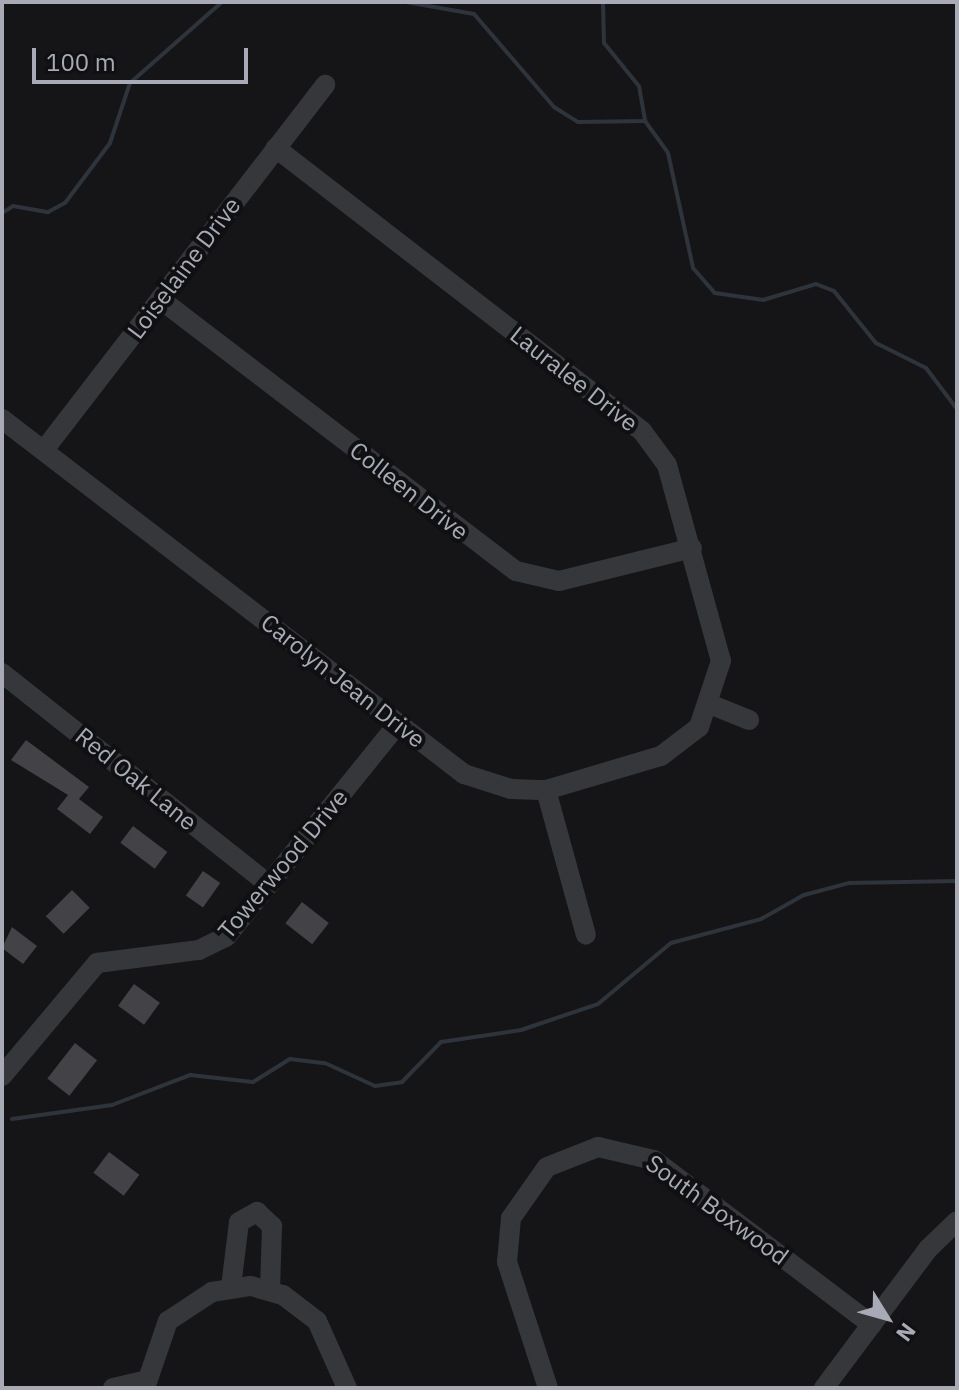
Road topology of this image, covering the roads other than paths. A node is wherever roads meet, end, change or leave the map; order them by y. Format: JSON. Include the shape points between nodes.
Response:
{"nodes":[{"id":1,"x":325,"y":85,"type":"dead end"},
{"id":2,"x":276,"y":148,"type":"junction"},
{"id":3,"x":160,"y":299,"type":"junction"},
{"id":4,"x":2,"y":419,"type":"edge"},
{"id":5,"x":44,"y":450,"type":"junction"},
{"id":6,"x":692,"y":548,"type":"junction"},
{"id":7,"x":5,"y":681,"type":"edge"},
{"id":8,"x":712,"y":705,"type":"junction"},
{"id":9,"x":749,"y":720,"type":"dead end"},
{"id":10,"x":398,"y":724,"type":"junction"},
{"id":11,"x":546,"y":790,"type":"junction"},
{"id":12,"x":269,"y":885,"type":"junction"},
{"id":13,"x":586,"y":935,"type":"dead end"},
{"id":14,"x":2,"y":1076,"type":"edge"},
{"id":15,"x":957,"y":1221,"type":"edge"},
{"id":16,"x":231,"y":1287,"type":"junction"},
{"id":17,"x":270,"y":1290,"type":"junction"},
{"id":18,"x":872,"y":1325,"type":"junction"},
{"id":19,"x":144,"y":1384,"type":"edge"},
{"id":20,"x":113,"y":1388,"type":"edge"},
{"id":21,"x":347,"y":1388,"type":"edge"},
{"id":22,"x":548,"y":1388,"type":"edge"},
{"id":23,"x":824,"y":1388,"type":"edge"}],
"edges":[{"from":1,"to":2,"type":"street","name":"Loiselaine Drive"},
{"from":2,"to":3,"type":"street","name":"Loiselaine Drive"},
{"from":2,"to":6,"type":"street","name":"Lauralee Drive","via":[[642,431],[667,465]]},
{"from":3,"to":5,"type":"street","name":"Loiselaine Drive"},
{"from":3,"to":6,"type":"street","name":"Colleen Drive","via":[[516,571],[559,581]]},
{"from":4,"to":5,"type":"street","name":"Carolyn Jean Drive"},
{"from":5,"to":10,"type":"street","name":"Carolyn Jean Drive"},
{"from":6,"to":8,"type":"street","name":"Lauralee Drive","via":[[721,661]]},
{"from":7,"to":12,"type":"street","name":"Red Oak Lane"},
{"from":8,"to":9,"type":"street"},
{"from":8,"to":11,"type":"street","name":"Carolyn Jean Drive","via":[[699,727],[661,756]]},
{"from":10,"to":11,"type":"street","name":"Carolyn Jean Drive","via":[[464,774],[511,789]]},
{"from":10,"to":12,"type":"street","name":"Towerwood Drive"},
{"from":11,"to":13,"type":"street"},
{"from":12,"to":14,"type":"street","name":"Towerwood Drive","via":[[214,946],[97,963]]},
{"from":15,"to":18,"type":"street"},
{"from":16,"to":17,"type":"street"},
{"from":16,"to":17,"type":"street","via":[[239,1222],[257,1212],[272,1226]]},
{"from":16,"to":19,"type":"street","via":[[187,1304],[168,1321]]},
{"from":17,"to":21,"type":"street","via":[[323,1329]]},
{"from":18,"to":22,"type":"street","name":"South Boxwood","via":[[654,1160],[598,1147],[547,1167],[511,1218],[507,1262]]},
{"from":18,"to":23,"type":"street"},
{"from":19,"to":20,"type":"street"}]}
